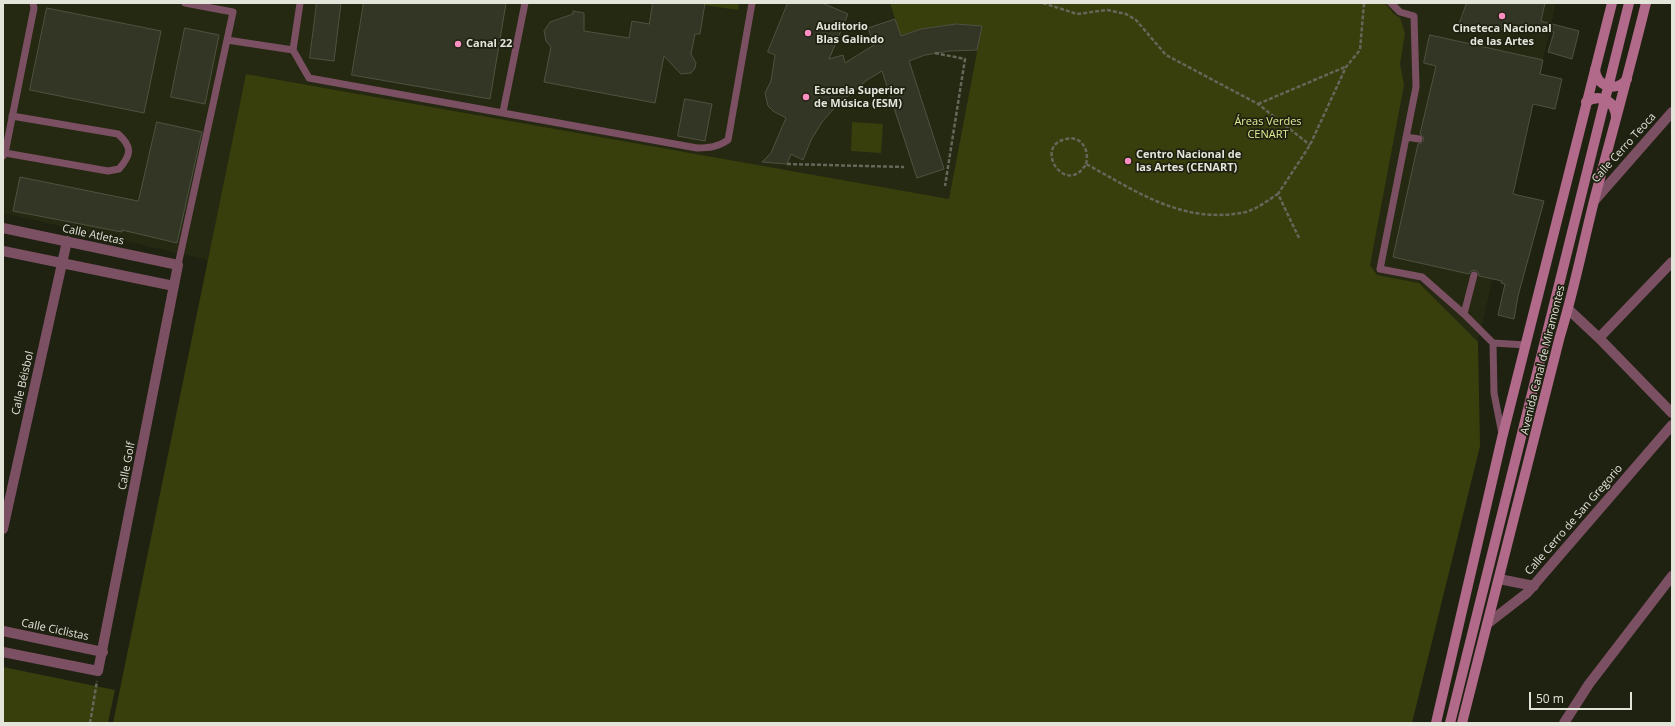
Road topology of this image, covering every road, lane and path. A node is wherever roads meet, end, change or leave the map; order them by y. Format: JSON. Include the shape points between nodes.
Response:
{"nodes":[{"id":1,"x":33,"y":3,"type":"edge"},
{"id":2,"x":185,"y":3,"type":"edge"},
{"id":3,"x":300,"y":3,"type":"edge"},
{"id":4,"x":525,"y":3,"type":"edge"},
{"id":5,"x":752,"y":3,"type":"edge"},
{"id":6,"x":1043,"y":3,"type":"edge"},
{"id":7,"x":1392,"y":3,"type":"edge"},
{"id":8,"x":1612,"y":3,"type":"edge"},
{"id":9,"x":1629,"y":3,"type":"edge"},
{"id":10,"x":1646,"y":3,"type":"edge"},
{"id":11,"x":1363,"y":4,"type":"edge"},
{"id":12,"x":227,"y":40,"type":"junction"},
{"id":13,"x":293,"y":50,"type":"junction"},
{"id":14,"x":935,"y":53,"type":"dead end"},
{"id":15,"x":1346,"y":66,"type":"junction"},
{"id":16,"x":1594,"y":67,"type":"junction"},
{"id":17,"x":1628,"y":78,"type":"junction"},
{"id":18,"x":1586,"y":102,"type":"junction"},
{"id":19,"x":1258,"y":104,"type":"junction"},
{"id":20,"x":503,"y":112,"type":"junction"},
{"id":21,"x":1672,"y":112,"type":"edge"},
{"id":22,"x":12,"y":116,"type":"junction"},
{"id":23,"x":1616,"y":118,"type":"junction"},
{"id":24,"x":1406,"y":137,"type":"junction"},
{"id":25,"x":1419,"y":139,"type":"dead end"},
{"id":26,"x":1310,"y":145,"type":"junction"},
{"id":27,"x":4,"y":154,"type":"edge"},
{"id":28,"x":787,"y":164,"type":"dead end"},
{"id":29,"x":1086,"y":164,"type":"junction"},
{"id":30,"x":904,"y":167,"type":"dead end"},
{"id":31,"x":945,"y":186,"type":"dead end"},
{"id":32,"x":1278,"y":194,"type":"junction"},
{"id":33,"x":1595,"y":200,"type":"junction"},
{"id":34,"x":3,"y":228,"type":"edge"},
{"id":35,"x":1299,"y":238,"type":"dead end"},
{"id":36,"x":67,"y":241,"type":"junction"},
{"id":37,"x":3,"y":251,"type":"edge"},
{"id":38,"x":1672,"y":262,"type":"edge"},
{"id":39,"x":62,"y":263,"type":"junction"},
{"id":40,"x":178,"y":265,"type":"junction"},
{"id":41,"x":1474,"y":275,"type":"dead end"},
{"id":42,"x":174,"y":286,"type":"junction"},
{"id":43,"x":1568,"y":309,"type":"junction"},
{"id":44,"x":1464,"y":314,"type":"junction"},
{"id":45,"x":1560,"y":336,"type":"junction"},
{"id":46,"x":1600,"y":338,"type":"junction"},
{"id":47,"x":1493,"y":343,"type":"junction"},
{"id":48,"x":1526,"y":345,"type":"junction"},
{"id":49,"x":1535,"y":384,"type":"junction"},
{"id":50,"x":1672,"y":413,"type":"edge"},
{"id":51,"x":1672,"y":424,"type":"edge"},
{"id":52,"x":1502,"y":438,"type":"junction"},
{"id":53,"x":3,"y":529,"type":"edge"},
{"id":54,"x":1672,"y":576,"type":"edge"},
{"id":55,"x":1499,"y":579,"type":"junction"},
{"id":56,"x":1534,"y":586,"type":"junction"},
{"id":57,"x":1487,"y":624,"type":"junction"},
{"id":58,"x":3,"y":631,"type":"edge"},
{"id":59,"x":3,"y":652,"type":"edge"},
{"id":60,"x":103,"y":652,"type":"junction"},
{"id":61,"x":98,"y":671,"type":"junction"},
{"id":62,"x":90,"y":723,"type":"edge"},
{"id":63,"x":1436,"y":723,"type":"edge"},
{"id":64,"x":1450,"y":723,"type":"edge"},
{"id":65,"x":1462,"y":723,"type":"edge"},
{"id":66,"x":1564,"y":723,"type":"edge"}],
"edges":[{"from":1,"to":22,"type":"lane"},
{"from":2,"to":12,"type":"lane","via":[[233,12]]},
{"from":3,"to":13,"type":"lane"},
{"from":4,"to":20,"type":"lane"},
{"from":5,"to":20,"type":"lane","via":[[728,140],[721,145],[697,148]]},
{"from":6,"to":19,"type":"path","via":[[1077,14],[1107,10],[1126,14],[1136,20],[1166,55]]},
{"from":7,"to":24,"type":"lane","via":[[1400,12],[1414,16],[1416,87]]},
{"from":8,"to":16,"type":"main road","name":"Avenida Canal de Miramontes"},
{"from":9,"to":49,"type":"main road","name":"Avenida Canal de Miramontes"},
{"from":10,"to":17,"type":"main road","name":"Avenida Canal de Miramontes"},
{"from":11,"to":15,"type":"path","via":[[1360,50]]},
{"from":12,"to":13,"type":"lane"},
{"from":12,"to":40,"type":"lane"},
{"from":13,"to":20,"type":"lane","via":[[310,78]]},
{"from":14,"to":31,"type":"path","via":[[965,58]]},
{"from":15,"to":19,"type":"path"},
{"from":15,"to":26,"type":"path"},
{"from":16,"to":17,"type":"main road","via":[[1596,77],[1608,87],[1620,86]]},
{"from":16,"to":18,"type":"main road","name":"Avenida Canal de Miramontes"},
{"from":17,"to":23,"type":"main road","name":"Avenida Canal de Miramontes"},
{"from":18,"to":23,"type":"main road","via":[[1596,98],[1606,100],[1614,107]]},
{"from":18,"to":48,"type":"main road","name":"Avenida Canal de Miramontes"},
{"from":19,"to":26,"type":"path"},
{"from":21,"to":33,"type":"street","name":"Calle Cerro Teoca"},
{"from":22,"to":27,"type":"lane"},
{"from":22,"to":27,"type":"lane","via":[[118,134],[127,142],[129,151],[119,170],[108,171]]},
{"from":23,"to":33,"type":"main road","name":"Avenida Canal de Miramontes"},
{"from":24,"to":25,"type":"lane"},
{"from":24,"to":44,"type":"lane","via":[[1380,269],[1422,278]]},
{"from":26,"to":32,"type":"path"},
{"from":28,"to":30,"type":"path"},
{"from":29,"to":29,"type":"path","via":[[1075,174],[1062,173],[1054,165],[1051,156],[1054,146],[1062,140],[1075,139],[1084,145],[1088,154]]},
{"from":29,"to":32,"type":"path","via":[[1162,204],[1183,211],[1204,214],[1247,212]]},
{"from":32,"to":35,"type":"path"},
{"from":33,"to":43,"type":"main road","name":"Avenida Canal de Miramontes"},
{"from":34,"to":36,"type":"street","name":"Calle Atletas"},
{"from":36,"to":39,"type":"street","name":"Calle Béisbol"},
{"from":36,"to":40,"type":"street","name":"Calle Atletas"},
{"from":37,"to":39,"type":"street"},
{"from":38,"to":46,"type":"street"},
{"from":39,"to":42,"type":"street"},
{"from":39,"to":53,"type":"street","name":"Calle Béisbol"},
{"from":40,"to":42,"type":"street","name":"Calle Golf"},
{"from":41,"to":44,"type":"lane"},
{"from":42,"to":60,"type":"street","name":"Calle Golf"},
{"from":43,"to":45,"type":"main road","name":"Avenida Canal de Miramontes"},
{"from":43,"to":46,"type":"street"},
{"from":44,"to":47,"type":"lane"},
{"from":45,"to":49,"type":"main road"},
{"from":45,"to":55,"type":"main road","name":"Avenida Canal de Miramontes"},
{"from":46,"to":50,"type":"street"},
{"from":47,"to":48,"type":"lane"},
{"from":47,"to":52,"type":"lane","via":[[1494,393]]},
{"from":48,"to":52,"type":"main road","name":"Avenida Canal de Miramontes"},
{"from":49,"to":64,"type":"main road","name":"Avenida Canal de Miramontes"},
{"from":51,"to":56,"type":"street","name":"Calle Cerro de San Gregorio"},
{"from":52,"to":63,"type":"main road","name":"Avenida Canal de Miramontes"},
{"from":54,"to":66,"type":"street","via":[[1589,684]]},
{"from":55,"to":56,"type":"street"},
{"from":55,"to":57,"type":"main road","name":"Avenida Canal de Miramontes"},
{"from":56,"to":57,"type":"street","name":"Calle Cerro de San Gregorio"},
{"from":57,"to":65,"type":"main road","name":"Avenida Canal de Miramontes"},
{"from":58,"to":60,"type":"street","name":"Calle Ciclistas"},
{"from":59,"to":61,"type":"street"},
{"from":60,"to":61,"type":"street","name":"Calle Golf"},
{"from":61,"to":62,"type":"path"}]}
